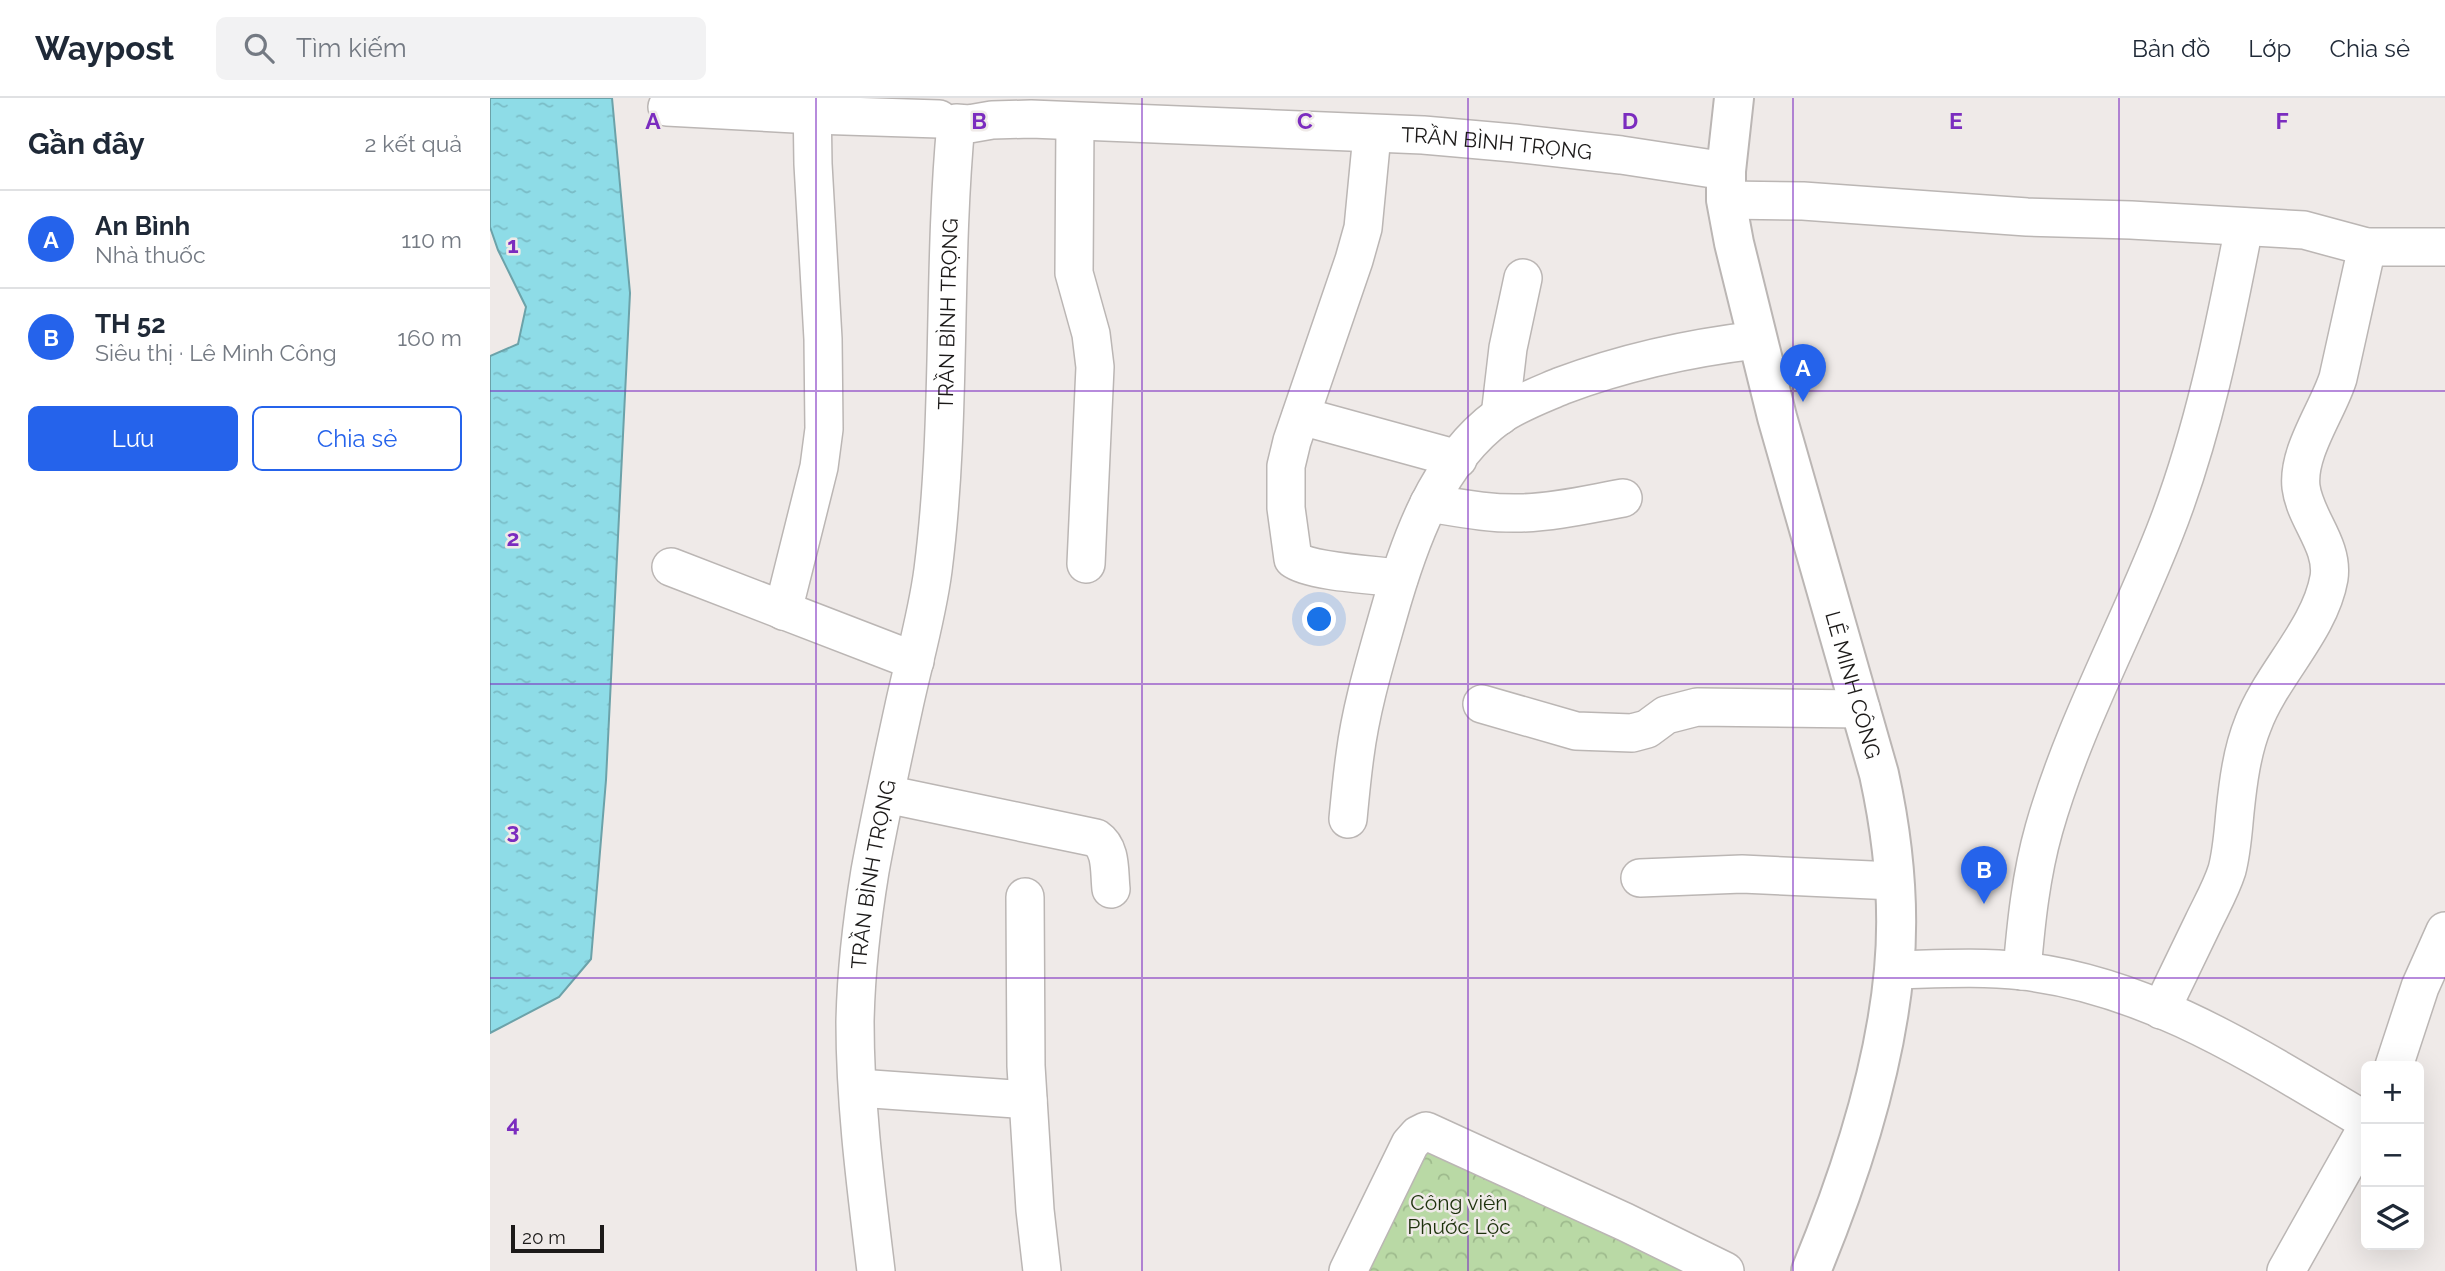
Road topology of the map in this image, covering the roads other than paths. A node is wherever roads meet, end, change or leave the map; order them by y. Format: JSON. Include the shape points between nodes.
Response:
{"nodes":[{"id":1,"x":1734,"y":98,"type":"edge"},
{"id":2,"x":667,"y":107,"type":"dead end"},
{"id":3,"x":813,"y":107,"type":"edge"},
{"id":4,"x":943,"y":113,"type":"edge"},
{"id":5,"x":1244,"y":113,"type":"edge"},
{"id":6,"x":1075,"y":122,"type":"junction"},
{"id":7,"x":1372,"y":135,"type":"junction"},
{"id":8,"x":1726,"y":185,"type":"junction"},
{"id":9,"x":2244,"y":227,"type":"junction"},
{"id":10,"x":2367,"y":247,"type":"junction"},
{"id":11,"x":2445,"y":247,"type":"edge"},
{"id":12,"x":1523,"y":278,"type":"dead end"},
{"id":13,"x":1757,"y":340,"type":"junction"},
{"id":14,"x":1301,"y":416,"type":"junction"},
{"id":15,"x":1500,"y":416,"type":"junction"},
{"id":16,"x":1458,"y":459,"type":"junction"},
{"id":17,"x":1623,"y":498,"type":"dead end"},
{"id":18,"x":1429,"y":503,"type":"junction"},
{"id":19,"x":1086,"y":564,"type":"dead end"},
{"id":20,"x":671,"y":567,"type":"dead end"},
{"id":21,"x":1399,"y":579,"type":"junction"},
{"id":22,"x":783,"y":611,"type":"junction"},
{"id":23,"x":915,"y":661,"type":"junction"},
{"id":24,"x":1482,"y":704,"type":"dead end"},
{"id":25,"x":1861,"y":709,"type":"junction"},
{"id":26,"x":886,"y":793,"type":"junction"},
{"id":27,"x":1348,"y":819,"type":"dead end"},
{"id":28,"x":1640,"y":877,"type":"dead end"},
{"id":29,"x":1894,"y":881,"type":"junction"},
{"id":30,"x":1111,"y":889,"type":"dead end"},
{"id":31,"x":1025,"y":897,"type":"dead end"},
{"id":32,"x":2445,"y":931,"type":"edge"},
{"id":33,"x":1894,"y":970,"type":"junction"},
{"id":34,"x":2022,"y":971,"type":"junction"},
{"id":35,"x":2161,"y":1010,"type":"junction"},
{"id":36,"x":2396,"y":1061,"type":"edge"},
{"id":37,"x":858,"y":1088,"type":"junction"},
{"id":38,"x":1028,"y":1100,"type":"junction"},
{"id":39,"x":2361,"y":1118,"type":"edge"},
{"id":40,"x":2361,"y":1138,"type":"edge"},
{"id":41,"x":876,"y":1271,"type":"edge"},
{"id":42,"x":1042,"y":1271,"type":"edge"},
{"id":43,"x":1348,"y":1271,"type":"edge"},
{"id":44,"x":1725,"y":1271,"type":"edge"},
{"id":45,"x":1811,"y":1271,"type":"edge"},
{"id":46,"x":2286,"y":1271,"type":"edge"}],
"edges":[{"from":1,"to":8,"type":"main road","name":"LÊ MINH CÔNG"},
{"from":2,"to":3,"type":"street"},
{"from":3,"to":4,"type":"street"},
{"from":3,"to":22,"type":"street","via":[[824,429]]},
{"from":4,"to":6,"type":"street","name":"TRẦN BÌNH TRỌNG","via":[[969,124],[1011,119]]},
{"from":4,"to":23,"type":"street","name":"TRẦN BÌNH TRỌNG","via":[[951,173],[945,429],[928,609]]},
{"from":5,"to":6,"type":"street","name":"TRẦN BÌNH TRỌNG"},
{"from":5,"to":7,"type":"street","name":"TRẦN BÌNH TRỌNG"},
{"from":6,"to":19,"type":"street","via":[[1074,273],[1095,367]]},
{"from":7,"to":8,"type":"street","name":"TRẦN BÌNH TRỌNG","via":[[1423,135],[1621,155]]},
{"from":7,"to":14,"type":"street","via":[[1363,228]]},
{"from":8,"to":9,"type":"street","name":"TRẦN BÌNH TRỌNG","via":[[1803,201]]},
{"from":8,"to":13,"type":"main road","name":"LÊ MINH CÔNG"},
{"from":9,"to":10,"type":"street","name":"TRẦN BÌNH TRỌNG","via":[[2304,230]]},
{"from":9,"to":34,"type":"street","via":[[2193,452],[2123,633],[2076,736],[2044,831]]},
{"from":10,"to":11,"type":"street","name":"TRẦN BÌNH TRỌNG"},
{"from":10,"to":35,"type":"street","via":[[2338,378],[2305,456],[2301,486],[2328,556],[2329,578],[2306,633],[2253,724],[2227,871]]},
{"from":12,"to":15,"type":"street"},
{"from":13,"to":15,"type":"street","via":[[1687,349],[1615,368],[1550,391]]},
{"from":13,"to":25,"type":"main road","name":"LÊ MINH CÔNG"},
{"from":14,"to":16,"type":"street"},
{"from":14,"to":21,"type":"street","via":[[1285,485],[1293,559],[1299,564]]},
{"from":15,"to":16,"type":"street"},
{"from":16,"to":18,"type":"street"},
{"from":17,"to":18,"type":"street","via":[[1521,513]]},
{"from":18,"to":21,"type":"street"},
{"from":20,"to":22,"type":"street"},
{"from":21,"to":27,"type":"street","via":[[1360,726]]},
{"from":22,"to":23,"type":"street"},
{"from":23,"to":26,"type":"street","name":"TRẦN BÌNH TRỌNG"},
{"from":24,"to":25,"type":"street","via":[[1576,731],[1632,733],[1666,715],[1697,706]]},
{"from":25,"to":29,"type":"main road","name":"LÊ MINH CÔNG","via":[[1884,798]]},
{"from":26,"to":30,"type":"street","via":[[1096,838],[1107,851]]},
{"from":26,"to":37,"type":"street","name":"TRẦN BÌNH TRỌNG","via":[[870,874],[858,977]]},
{"from":28,"to":29,"type":"street","via":[[1742,874]]},
{"from":29,"to":33,"type":"main road","name":"LÊ MINH CÔNG"},
{"from":31,"to":38,"type":"street"},
{"from":32,"to":36,"type":"street"},
{"from":33,"to":34,"type":"street"},
{"from":33,"to":45,"type":"main road","name":"LÊ MINH CÔNG","via":[[1866,1112]]},
{"from":34,"to":35,"type":"street","via":[[2113,991]]},
{"from":35,"to":39,"type":"street","via":[[2234,1042]]},
{"from":37,"to":38,"type":"street"},
{"from":37,"to":41,"type":"street","name":"TRẦN BÌNH TRỌNG"},
{"from":38,"to":42,"type":"street"},
{"from":40,"to":46,"type":"street"},
{"from":43,"to":44,"type":"street","via":[[1410,1144],[1426,1131]]}]}
